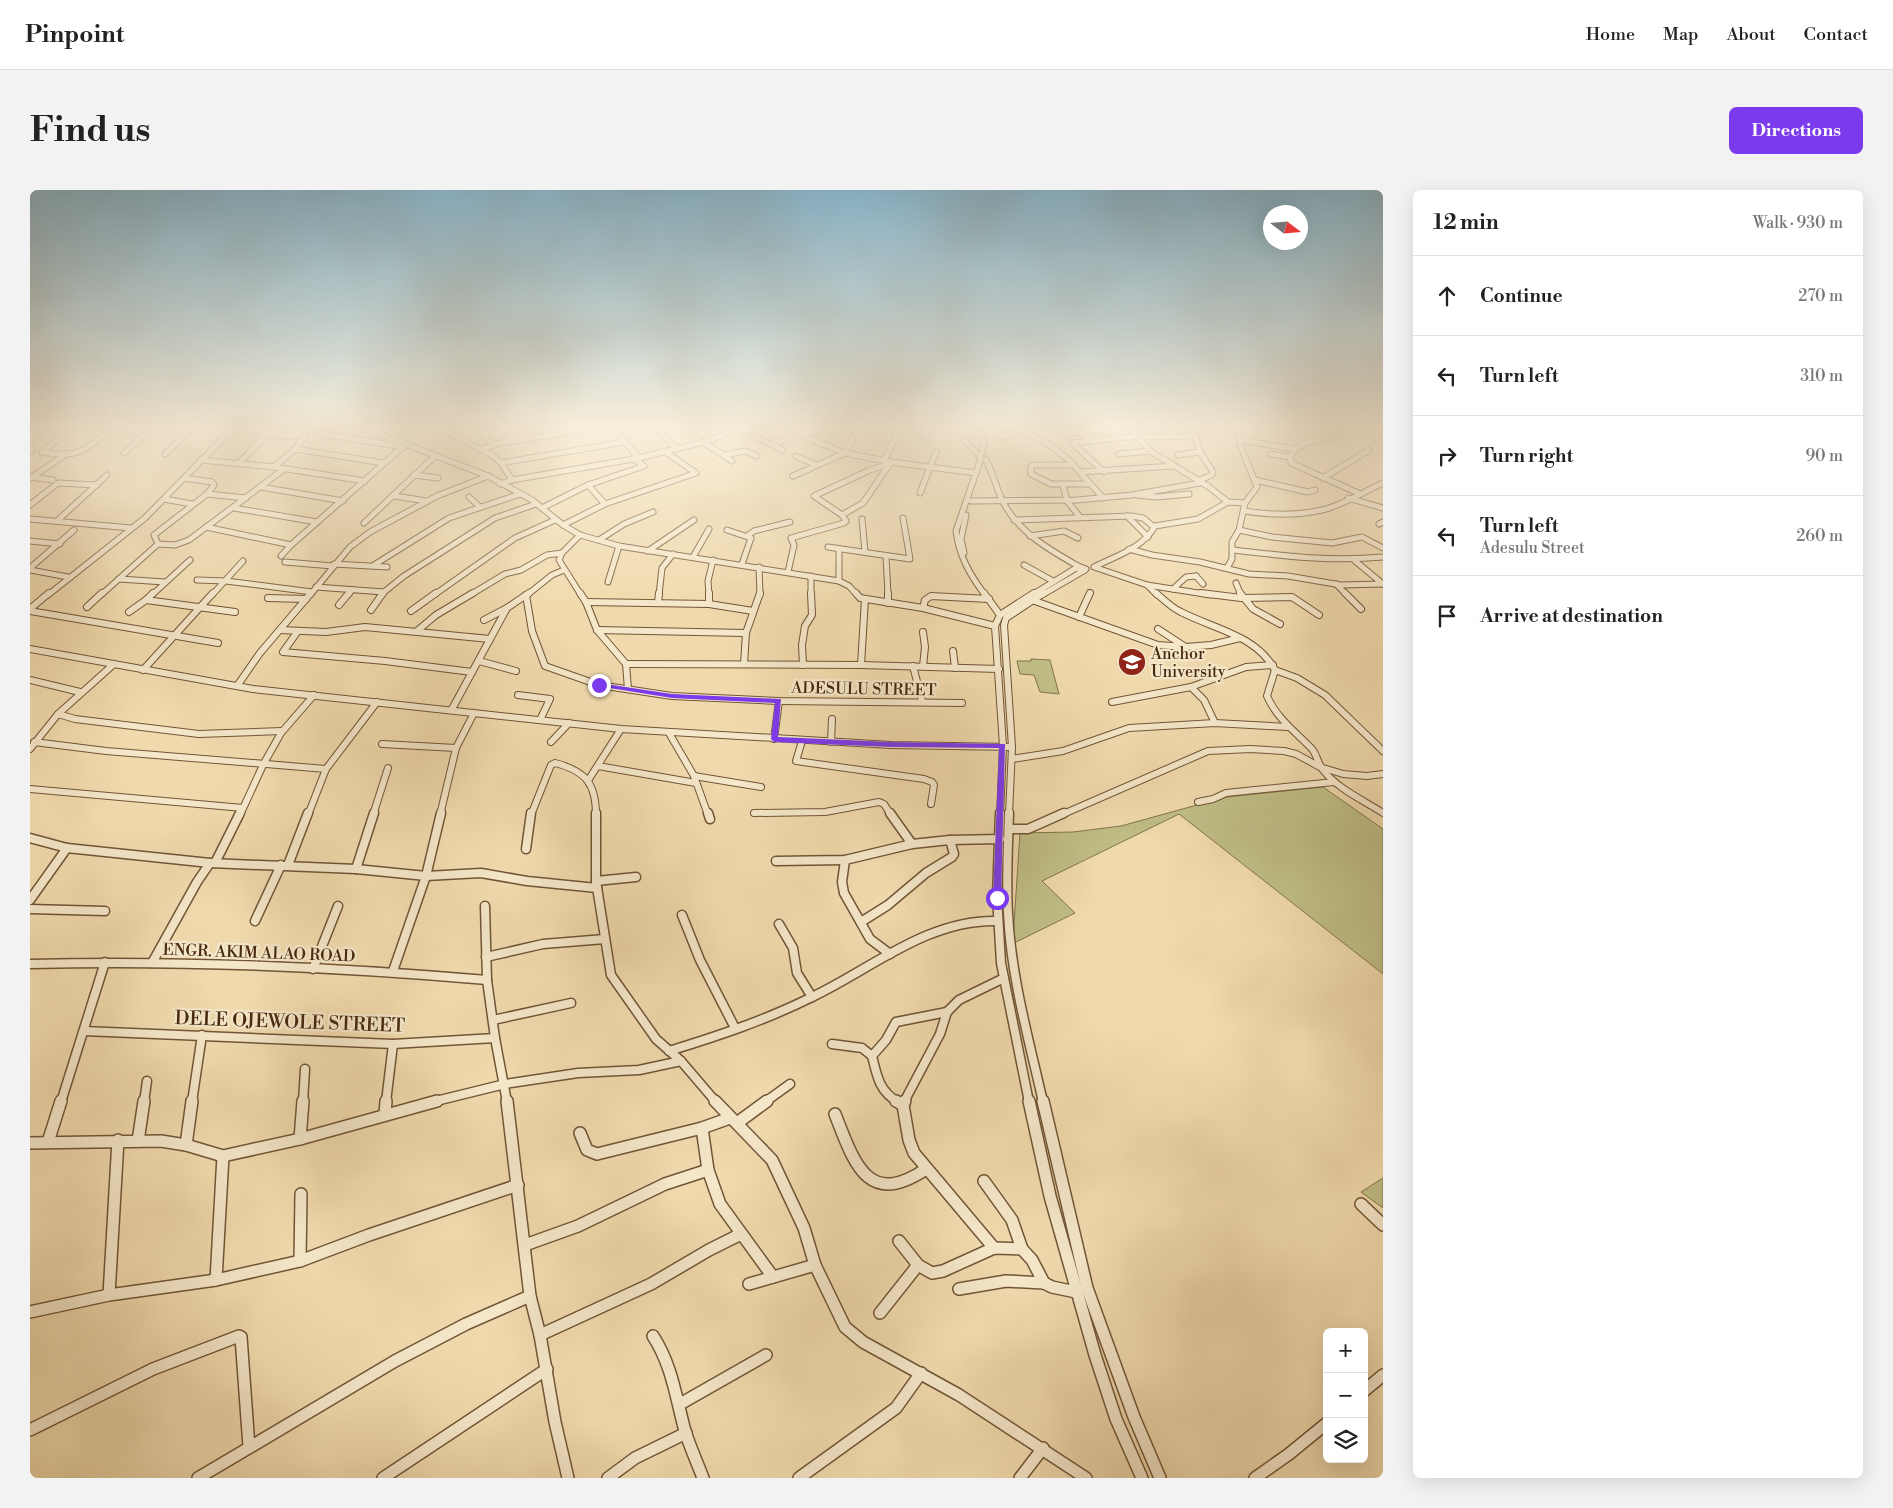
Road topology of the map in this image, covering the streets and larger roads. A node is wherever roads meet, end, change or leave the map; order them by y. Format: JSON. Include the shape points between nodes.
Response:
{"nodes":[{"id":1,"x":54,"y":486,"type":"edge"},
{"id":2,"x":97,"y":486,"type":"edge"},
{"id":3,"x":176,"y":486,"type":"edge"},
{"id":4,"x":213,"y":486,"type":"edge"},
{"id":5,"x":359,"y":486,"type":"edge"},
{"id":6,"x":403,"y":486,"type":"edge"},
{"id":7,"x":463,"y":486,"type":"edge"},
{"id":8,"x":504,"y":486,"type":"edge"},
{"id":9,"x":586,"y":486,"type":"edge"},
{"id":10,"x":589,"y":486,"type":"edge"},
{"id":11,"x":658,"y":486,"type":"edge"},
{"id":12,"x":835,"y":486,"type":"edge"},
{"id":13,"x":874,"y":486,"type":"edge"},
{"id":14,"x":923,"y":486,"type":"edge"},
{"id":15,"x":971,"y":486,"type":"edge"},
{"id":16,"x":976,"y":486,"type":"edge"},
{"id":17,"x":998,"y":486,"type":"edge"},
{"id":18,"x":1063,"y":486,"type":"edge"},
{"id":19,"x":1091,"y":486,"type":"edge"},
{"id":20,"x":1177,"y":486,"type":"edge"},
{"id":21,"x":1204,"y":486,"type":"edge"},
{"id":22,"x":1256,"y":486,"type":"edge"},
{"id":23,"x":1282,"y":486,"type":"edge"},
{"id":24,"x":1342,"y":486,"type":"edge"},
{"id":25,"x":1375,"y":486,"type":"edge"},
{"id":26,"x":261,"y":487,"type":"joint"},
{"id":27,"x":1315,"y":490,"type":"dead end"},
{"id":28,"x":920,"y":493,"type":"dead end"},
{"id":29,"x":1358,"y":493,"type":"junction"},
{"id":30,"x":207,"y":494,"type":"junction"},
{"id":31,"x":520,"y":494,"type":"junction"},
{"id":32,"x":1189,"y":494,"type":"dead end"},
{"id":33,"x":30,"y":495,"type":"edge"},
{"id":34,"x":1132,"y":495,"type":"junction"},
{"id":35,"x":36,"y":496,"type":"dead end"},
{"id":36,"x":394,"y":496,"type":"junction"},
{"id":37,"x":469,"y":497,"type":"dead end"},
{"id":38,"x":246,"y":498,"type":"junction"},
{"id":39,"x":1103,"y":498,"type":"junction"},
{"id":40,"x":1348,"y":498,"type":"junction"},
{"id":41,"x":164,"y":499,"type":"junction"},
{"id":42,"x":343,"y":501,"type":"junction"},
{"id":43,"x":427,"y":501,"type":"junction"},
{"id":44,"x":971,"y":501,"type":"junction"},
{"id":45,"x":1002,"y":501,"type":"junction"},
{"id":46,"x":1067,"y":501,"type":"junction"},
{"id":47,"x":1228,"y":502,"type":"junction"},
{"id":48,"x":1245,"y":503,"type":"junction"},
{"id":49,"x":192,"y":504,"type":"junction"},
{"id":50,"x":536,"y":504,"type":"junction"},
{"id":51,"x":605,"y":504,"type":"junction"},
{"id":52,"x":30,"y":505,"type":"edge"},
{"id":53,"x":480,"y":507,"type":"junction"},
{"id":54,"x":234,"y":508,"type":"junction"},
{"id":55,"x":542,"y":508,"type":"junction"},
{"id":56,"x":1383,"y":508,"type":"edge"},
{"id":57,"x":1244,"y":511,"type":"junction"},
{"id":58,"x":652,"y":512,"type":"dead end"},
{"id":59,"x":842,"y":515,"type":"junction"},
{"id":60,"x":1128,"y":516,"type":"junction"},
{"id":61,"x":1080,"y":517,"type":"junction"},
{"id":62,"x":903,"y":518,"type":"dead end"},
{"id":63,"x":30,"y":519,"type":"edge"},
{"id":64,"x":862,"y":519,"type":"dead end"},
{"id":65,"x":57,"y":520,"type":"junction"},
{"id":66,"x":555,"y":520,"type":"junction"},
{"id":67,"x":694,"y":520,"type":"dead end"},
{"id":68,"x":1014,"y":520,"type":"junction"},
{"id":69,"x":317,"y":522,"type":"junction"},
{"id":70,"x":790,"y":522,"type":"dead end"},
{"id":71,"x":364,"y":523,"type":"dead end"},
{"id":72,"x":563,"y":526,"type":"junction"},
{"id":73,"x":206,"y":527,"type":"junction"},
{"id":74,"x":1154,"y":527,"type":"junction"},
{"id":75,"x":131,"y":528,"type":"junction"},
{"id":76,"x":709,"y":529,"type":"dead end"},
{"id":77,"x":74,"y":530,"type":"dead end"},
{"id":78,"x":727,"y":530,"type":"dead end"},
{"id":79,"x":1238,"y":530,"type":"junction"},
{"id":80,"x":580,"y":535,"type":"junction"},
{"id":81,"x":747,"y":536,"type":"junction"},
{"id":82,"x":1030,"y":536,"type":"junction"},
{"id":83,"x":1148,"y":537,"type":"junction"},
{"id":84,"x":1078,"y":538,"type":"dead end"},
{"id":85,"x":599,"y":540,"type":"junction"},
{"id":86,"x":30,"y":541,"type":"edge"},
{"id":87,"x":60,"y":544,"type":"junction"},
{"id":88,"x":158,"y":544,"type":"junction"},
{"id":89,"x":291,"y":545,"type":"junction"},
{"id":90,"x":619,"y":546,"type":"junction"},
{"id":91,"x":828,"y":547,"type":"dead end"},
{"id":92,"x":1383,"y":548,"type":"edge"},
{"id":93,"x":839,"y":549,"type":"junction"},
{"id":94,"x":1130,"y":549,"type":"junction"},
{"id":95,"x":1234,"y":550,"type":"junction"},
{"id":96,"x":648,"y":551,"type":"junction"},
{"id":97,"x":865,"y":552,"type":"junction"},
{"id":98,"x":562,"y":553,"type":"junction"},
{"id":99,"x":673,"y":554,"type":"junction"},
{"id":100,"x":281,"y":556,"type":"dead end"},
{"id":101,"x":886,"y":556,"type":"junction"},
{"id":102,"x":1383,"y":556,"type":"edge"},
{"id":103,"x":693,"y":557,"type":"junction"},
{"id":104,"x":190,"y":560,"type":"dead end"},
{"id":105,"x":713,"y":560,"type":"junction"},
{"id":106,"x":1354,"y":560,"type":"junction"},
{"id":107,"x":243,"y":561,"type":"dead end"},
{"id":108,"x":286,"y":562,"type":"dead end"},
{"id":109,"x":1200,"y":562,"type":"junction"},
{"id":110,"x":742,"y":564,"type":"junction"},
{"id":111,"x":333,"y":565,"type":"junction"},
{"id":112,"x":374,"y":565,"type":"junction"},
{"id":113,"x":1024,"y":565,"type":"dead end"},
{"id":114,"x":387,"y":567,"type":"dead end"},
{"id":115,"x":759,"y":567,"type":"junction"},
{"id":116,"x":1077,"y":567,"type":"junction"},
{"id":117,"x":1094,"y":567,"type":"junction"},
{"id":118,"x":30,"y":568,"type":"edge"},
{"id":119,"x":1227,"y":568,"type":"junction"},
{"id":120,"x":1084,"y":569,"type":"junction"},
{"id":121,"x":564,"y":570,"type":"junction"},
{"id":122,"x":788,"y":572,"type":"junction"},
{"id":123,"x":811,"y":576,"type":"junction"},
{"id":124,"x":1196,"y":576,"type":"junction"},
{"id":125,"x":68,"y":577,"type":"junction"},
{"id":126,"x":119,"y":579,"type":"junction"},
{"id":127,"x":197,"y":580,"type":"dead end"},
{"id":128,"x":226,"y":581,"type":"junction"},
{"id":129,"x":839,"y":581,"type":"junction"},
{"id":130,"x":1053,"y":581,"type":"junction"},
{"id":131,"x":165,"y":582,"type":"junction"},
{"id":132,"x":608,"y":582,"type":"dead end"},
{"id":133,"x":1147,"y":584,"type":"junction"},
{"id":134,"x":1203,"y":584,"type":"dead end"},
{"id":135,"x":1236,"y":584,"type":"dead end"},
{"id":136,"x":1336,"y":584,"type":"junction"},
{"id":137,"x":1174,"y":589,"type":"junction"},
{"id":138,"x":314,"y":590,"type":"junction"},
{"id":139,"x":352,"y":590,"type":"junction"},
{"id":140,"x":384,"y":592,"type":"junction"},
{"id":141,"x":1090,"y":593,"type":"dead end"},
{"id":142,"x":526,"y":595,"type":"junction"},
{"id":143,"x":268,"y":598,"type":"dead end"},
{"id":144,"x":1241,"y":598,"type":"junction"},
{"id":145,"x":306,"y":599,"type":"junction"},
{"id":146,"x":865,"y":599,"type":"junction"},
{"id":147,"x":989,"y":599,"type":"junction"},
{"id":148,"x":146,"y":600,"type":"junction"},
{"id":149,"x":1032,"y":600,"type":"junction"},
{"id":150,"x":586,"y":602,"type":"junction"},
{"id":151,"x":658,"y":603,"type":"junction"},
{"id":152,"x":888,"y":603,"type":"junction"},
{"id":153,"x":709,"y":604,"type":"junction"},
{"id":154,"x":340,"y":605,"type":"dead end"},
{"id":155,"x":87,"y":607,"type":"dead end"},
{"id":156,"x":201,"y":607,"type":"junction"},
{"id":157,"x":506,"y":608,"type":"junction"},
{"id":158,"x":923,"y":608,"type":"junction"},
{"id":159,"x":1361,"y":609,"type":"dead end"},
{"id":160,"x":30,"y":610,"type":"edge"},
{"id":161,"x":371,"y":610,"type":"dead end"},
{"id":162,"x":411,"y":610,"type":"dead end"},
{"id":163,"x":753,"y":611,"type":"junction"},
{"id":164,"x":130,"y":612,"type":"dead end"},
{"id":165,"x":235,"y":612,"type":"dead end"},
{"id":166,"x":1002,"y":614,"type":"junction"},
{"id":167,"x":1320,"y":615,"type":"dead end"},
{"id":168,"x":1079,"y":616,"type":"junction"},
{"id":169,"x":484,"y":620,"type":"dead end"},
{"id":170,"x":1280,"y":624,"type":"dead end"},
{"id":171,"x":994,"y":626,"type":"junction"},
{"id":172,"x":1158,"y":629,"type":"dead end"},
{"id":173,"x":280,"y":630,"type":"junction"},
{"id":174,"x":597,"y":630,"type":"junction"},
{"id":175,"x":298,"y":631,"type":"junction"},
{"id":176,"x":417,"y":631,"type":"junction"},
{"id":177,"x":746,"y":632,"type":"junction"},
{"id":178,"x":923,"y":632,"type":"dead end"},
{"id":179,"x":174,"y":637,"type":"junction"},
{"id":180,"x":1240,"y":638,"type":"junction"},
{"id":181,"x":490,"y":639,"type":"junction"},
{"id":182,"x":218,"y":644,"type":"dead end"},
{"id":183,"x":1185,"y":646,"type":"junction"},
{"id":184,"x":30,"y":649,"type":"edge"},
{"id":185,"x":953,"y":651,"type":"dead end"},
{"id":186,"x":479,"y":662,"type":"junction"},
{"id":187,"x":114,"y":664,"type":"junction"},
{"id":188,"x":626,"y":664,"type":"junction"},
{"id":189,"x":744,"y":664,"type":"junction"},
{"id":190,"x":803,"y":664,"type":"junction"},
{"id":191,"x":861,"y":665,"type":"junction"},
{"id":192,"x":913,"y":666,"type":"junction"},
{"id":193,"x":923,"y":666,"type":"junction"},
{"id":194,"x":1274,"y":667,"type":"junction"},
{"id":195,"x":955,"y":668,"type":"junction"},
{"id":196,"x":999,"y":669,"type":"junction"},
{"id":197,"x":143,"y":670,"type":"junction"},
{"id":198,"x":516,"y":671,"type":"dead end"},
{"id":199,"x":472,"y":672,"type":"junction"},
{"id":200,"x":30,"y":680,"type":"edge"},
{"id":201,"x":237,"y":686,"type":"junction"},
{"id":202,"x":1191,"y":686,"type":"junction"},
{"id":203,"x":628,"y":689,"type":"junction"},
{"id":204,"x":80,"y":692,"type":"junction"},
{"id":205,"x":314,"y":695,"type":"junction"},
{"id":206,"x":518,"y":695,"type":"dead end"},
{"id":207,"x":779,"y":700,"type":"junction"},
{"id":208,"x":922,"y":701,"type":"junction"},
{"id":209,"x":377,"y":702,"type":"junction"},
{"id":210,"x":1112,"y":702,"type":"dead end"},
{"id":211,"x":962,"y":703,"type":"dead end"},
{"id":212,"x":452,"y":709,"type":"junction"},
{"id":213,"x":474,"y":713,"type":"junction"},
{"id":214,"x":58,"y":714,"type":"junction"},
{"id":215,"x":832,"y":719,"type":"dead end"},
{"id":216,"x":540,"y":720,"type":"junction"},
{"id":217,"x":569,"y":723,"type":"junction"},
{"id":218,"x":1215,"y":723,"type":"junction"},
{"id":219,"x":1288,"y":727,"type":"junction"},
{"id":220,"x":621,"y":729,"type":"junction"},
{"id":221,"x":282,"y":731,"type":"junction"},
{"id":222,"x":669,"y":733,"type":"junction"},
{"id":223,"x":774,"y":739,"type":"junction"},
{"id":224,"x":802,"y":741,"type":"junction"},
{"id":225,"x":34,"y":742,"type":"junction"},
{"id":226,"x":551,"y":742,"type":"dead end"},
{"id":227,"x":831,"y":742,"type":"junction"},
{"id":228,"x":382,"y":744,"type":"dead end"},
{"id":229,"x":1007,"y":746,"type":"junction"},
{"id":230,"x":456,"y":748,"type":"junction"},
{"id":231,"x":30,"y":749,"type":"edge"},
{"id":232,"x":1383,"y":751,"type":"edge"},
{"id":233,"x":1012,"y":759,"type":"junction"},
{"id":234,"x":262,"y":765,"type":"junction"},
{"id":235,"x":598,"y":766,"type":"junction"},
{"id":236,"x":388,"y":768,"type":"dead end"},
{"id":237,"x":1322,"y":768,"type":"junction"},
{"id":238,"x":326,"y":769,"type":"junction"},
{"id":239,"x":1383,"y":774,"type":"edge"},
{"id":240,"x":589,"y":779,"type":"junction"},
{"id":241,"x":695,"y":780,"type":"junction"},
{"id":242,"x":1334,"y":782,"type":"junction"},
{"id":243,"x":761,"y":787,"type":"dead end"},
{"id":244,"x":30,"y":789,"type":"edge"},
{"id":245,"x":1198,"y":802,"type":"dead end"},
{"id":246,"x":931,"y":804,"type":"dead end"},
{"id":247,"x":243,"y":808,"type":"junction"},
{"id":248,"x":1383,"y":812,"type":"edge"},
{"id":249,"x":754,"y":813,"type":"dead end"},
{"id":250,"x":710,"y":819,"type":"dead end"},
{"id":251,"x":1009,"y":829,"type":"junction"},
{"id":252,"x":30,"y":838,"type":"edge"},
{"id":253,"x":1000,"y":839,"type":"junction"},
{"id":254,"x":950,"y":840,"type":"junction"},
{"id":255,"x":912,"y":844,"type":"junction"},
{"id":256,"x":67,"y":848,"type":"junction"},
{"id":257,"x":526,"y":849,"type":"dead end"},
{"id":258,"x":845,"y":860,"type":"junction"},
{"id":259,"x":776,"y":861,"type":"dead end"},
{"id":260,"x":212,"y":863,"type":"junction"},
{"id":261,"x":285,"y":865,"type":"junction"},
{"id":262,"x":356,"y":869,"type":"junction"},
{"id":263,"x":426,"y":876,"type":"junction"},
{"id":264,"x":636,"y":877,"type":"dead end"},
{"id":265,"x":596,"y":885,"type":"junction"},
{"id":266,"x":30,"y":900,"type":"edge"},
{"id":267,"x":338,"y":906,"type":"dead end"},
{"id":268,"x":485,"y":906,"type":"dead end"},
{"id":269,"x":30,"y":909,"type":"edge"},
{"id":270,"x":105,"y":911,"type":"dead end"},
{"id":271,"x":682,"y":915,"type":"dead end"},
{"id":272,"x":256,"y":921,"type":"dead end"},
{"id":273,"x":997,"y":921,"type":"junction"},
{"id":274,"x":861,"y":922,"type":"junction"},
{"id":275,"x":779,"y":924,"type":"dead end"},
{"id":276,"x":604,"y":939,"type":"junction"},
{"id":277,"x":890,"y":954,"type":"junction"},
{"id":278,"x":486,"y":957,"type":"junction"},
{"id":279,"x":105,"y":962,"type":"junction"},
{"id":280,"x":152,"y":963,"type":"junction"},
{"id":281,"x":30,"y":964,"type":"edge"},
{"id":282,"x":313,"y":969,"type":"junction"},
{"id":283,"x":393,"y":972,"type":"junction"},
{"id":284,"x":1004,"y":978,"type":"junction"},
{"id":285,"x":487,"y":980,"type":"junction"},
{"id":286,"x":812,"y":997,"type":"junction"},
{"id":287,"x":571,"y":1003,"type":"dead end"},
{"id":288,"x":947,"y":1012,"type":"junction"},
{"id":289,"x":494,"y":1020,"type":"junction"},
{"id":290,"x":735,"y":1028,"type":"junction"},
{"id":291,"x":84,"y":1031,"type":"junction"},
{"id":292,"x":202,"y":1035,"type":"junction"},
{"id":293,"x":495,"y":1038,"type":"junction"},
{"id":294,"x":393,"y":1044,"type":"junction"},
{"id":295,"x":832,"y":1044,"type":"dead end"},
{"id":296,"x":669,"y":1051,"type":"junction"},
{"id":297,"x":872,"y":1056,"type":"junction"},
{"id":298,"x":681,"y":1061,"type":"junction"},
{"id":299,"x":304,"y":1069,"type":"dead end"},
{"id":300,"x":147,"y":1081,"type":"dead end"},
{"id":301,"x":505,"y":1084,"type":"junction"},
{"id":302,"x":790,"y":1084,"type":"dead end"},
{"id":303,"x":903,"y":1105,"type":"junction"},
{"id":304,"x":385,"y":1114,"type":"junction"},
{"id":305,"x":835,"y":1114,"type":"dead end"},
{"id":306,"x":734,"y":1120,"type":"junction"},
{"id":307,"x":702,"y":1128,"type":"junction"},
{"id":308,"x":580,"y":1133,"type":"dead end"},
{"id":309,"x":300,"y":1139,"type":"junction"},
{"id":310,"x":118,"y":1140,"type":"junction"},
{"id":311,"x":138,"y":1141,"type":"junction"},
{"id":312,"x":48,"y":1142,"type":"junction"},
{"id":313,"x":30,"y":1143,"type":"edge"},
{"id":314,"x":186,"y":1145,"type":"junction"},
{"id":315,"x":223,"y":1156,"type":"junction"},
{"id":316,"x":926,"y":1169,"type":"junction"},
{"id":317,"x":708,"y":1170,"type":"junction"},
{"id":318,"x":984,"y":1181,"type":"dead end"},
{"id":319,"x":518,"y":1185,"type":"junction"},
{"id":320,"x":301,"y":1194,"type":"dead end"},
{"id":321,"x":1361,"y":1204,"type":"dead end"},
{"id":322,"x":1383,"y":1225,"type":"edge"},
{"id":323,"x":741,"y":1234,"type":"junction"},
{"id":324,"x":899,"y":1241,"type":"dead end"},
{"id":325,"x":525,"y":1245,"type":"junction"},
{"id":326,"x":994,"y":1248,"type":"junction"},
{"id":327,"x":1022,"y":1249,"type":"junction"},
{"id":328,"x":300,"y":1261,"type":"junction"},
{"id":329,"x":815,"y":1265,"type":"junction"},
{"id":330,"x":918,"y":1265,"type":"junction"},
{"id":331,"x":773,"y":1277,"type":"junction"},
{"id":332,"x":216,"y":1280,"type":"junction"},
{"id":333,"x":1044,"y":1283,"type":"junction"},
{"id":334,"x":749,"y":1284,"type":"dead end"},
{"id":335,"x":959,"y":1289,"type":"dead end"},
{"id":336,"x":1081,"y":1290,"type":"junction"},
{"id":337,"x":109,"y":1295,"type":"junction"},
{"id":338,"x":530,"y":1296,"type":"junction"},
{"id":339,"x":30,"y":1312,"type":"edge"},
{"id":340,"x":880,"y":1312,"type":"dead end"},
{"id":341,"x":540,"y":1335,"type":"junction"},
{"id":342,"x":653,"y":1336,"type":"dead end"},
{"id":343,"x":766,"y":1355,"type":"dead end"},
{"id":344,"x":547,"y":1369,"type":"junction"},
{"id":345,"x":921,"y":1373,"type":"junction"},
{"id":346,"x":1383,"y":1375,"type":"edge"},
{"id":347,"x":1368,"y":1388,"type":"edge"},
{"id":348,"x":680,"y":1404,"type":"junction"},
{"id":349,"x":1323,"y":1426,"type":"edge"},
{"id":350,"x":30,"y":1430,"type":"edge"},
{"id":351,"x":686,"y":1433,"type":"junction"},
{"id":352,"x":249,"y":1447,"type":"junction"},
{"id":353,"x":1043,"y":1448,"type":"junction"},
{"id":354,"x":198,"y":1478,"type":"edge"},
{"id":355,"x":383,"y":1478,"type":"edge"},
{"id":356,"x":568,"y":1478,"type":"edge"},
{"id":357,"x":608,"y":1478,"type":"edge"},
{"id":358,"x":703,"y":1478,"type":"edge"},
{"id":359,"x":799,"y":1478,"type":"edge"},
{"id":360,"x":1020,"y":1478,"type":"edge"},
{"id":361,"x":1086,"y":1478,"type":"edge"},
{"id":362,"x":1142,"y":1478,"type":"edge"},
{"id":363,"x":1160,"y":1478,"type":"edge"},
{"id":364,"x":1255,"y":1478,"type":"edge"}],
"edges":[{"from":1,"to":52,"type":"street"},
{"from":2,"to":65,"type":"street"},
{"from":3,"to":41,"type":"street"},
{"from":4,"to":30,"type":"street"},
{"from":5,"to":42,"type":"street"},
{"from":6,"to":36,"type":"street"},
{"from":7,"to":43,"type":"street"},
{"from":8,"to":31,"type":"street"},
{"from":9,"to":55,"type":"street"},
{"from":10,"to":51,"type":"street"},
{"from":11,"to":51,"type":"street"},
{"from":12,"to":59,"type":"street","via":[[814,496]]},
{"from":13,"to":59,"type":"street","via":[[864,503]]},
{"from":14,"to":28,"type":"street"},
{"from":15,"to":147,"type":"street","via":[[956,538],[961,557]]},
{"from":16,"to":44,"type":"street"},
{"from":17,"to":45,"type":"street"},
{"from":18,"to":46,"type":"street"},
{"from":19,"to":39,"type":"street"},
{"from":20,"to":34,"type":"street"},
{"from":21,"to":47,"type":"street"},
{"from":22,"to":48,"type":"street"},
{"from":23,"to":27,"type":"street","via":[[1308,492]]},
{"from":24,"to":29,"type":"street"},
{"from":25,"to":29,"type":"street"},
{"from":26,"to":38,"type":"street"},
{"from":26,"to":42,"type":"street"},
{"from":29,"to":40,"type":"street"},
{"from":30,"to":38,"type":"street"},
{"from":30,"to":49,"type":"street"},
{"from":31,"to":50,"type":"street"},
{"from":31,"to":53,"type":"street"},
{"from":32,"to":34,"type":"street"},
{"from":33,"to":35,"type":"street"},
{"from":34,"to":39,"type":"street"},
{"from":36,"to":43,"type":"street"},
{"from":36,"to":71,"type":"street"},
{"from":37,"to":53,"type":"street"},
{"from":38,"to":54,"type":"street"},
{"from":39,"to":46,"type":"street"},
{"from":40,"to":56,"type":"street"},
{"from":40,"to":57,"type":"street","via":[[1324,510],[1300,514]]},
{"from":41,"to":49,"type":"street"},
{"from":41,"to":75,"type":"street"},
{"from":42,"to":69,"type":"street"},
{"from":43,"to":111,"type":"street","via":[[370,532]]},
{"from":44,"to":45,"type":"street"},
{"from":44,"to":166,"type":"street","via":[[961,539],[965,555]]},
{"from":45,"to":46,"type":"street"},
{"from":45,"to":68,"type":"street"},
{"from":46,"to":61,"type":"street"},
{"from":47,"to":48,"type":"street"},
{"from":47,"to":74,"type":"street","via":[[1198,518]]},
{"from":48,"to":57,"type":"street"},
{"from":49,"to":88,"type":"street","via":[[154,535]]},
{"from":50,"to":55,"type":"street"},
{"from":50,"to":140,"type":"street","via":[[494,519]]},
{"from":51,"to":72,"type":"street"},
{"from":53,"to":112,"type":"street","via":[[449,518]]},
{"from":54,"to":69,"type":"street"},
{"from":54,"to":73,"type":"street"},
{"from":55,"to":66,"type":"street"},
{"from":57,"to":79,"type":"street"},
{"from":58,"to":85,"type":"street"},
{"from":59,"to":122,"type":"street","via":[[844,523],[791,538],[794,545]]},
{"from":60,"to":61,"type":"street"},
{"from":60,"to":74,"type":"street","via":[[1141,517]]},
{"from":60,"to":83,"type":"street"},
{"from":61,"to":68,"type":"street"},
{"from":62,"to":101,"type":"street","via":[[911,558]]},
{"from":63,"to":65,"type":"street"},
{"from":64,"to":97,"type":"street"},
{"from":65,"to":75,"type":"street"},
{"from":66,"to":72,"type":"street"},
{"from":66,"to":162,"type":"street","via":[[519,535]]},
{"from":67,"to":96,"type":"street"},
{"from":68,"to":82,"type":"street"},
{"from":69,"to":89,"type":"street"},
{"from":70,"to":81,"type":"street","via":[[754,531]]},
{"from":72,"to":80,"type":"street"},
{"from":73,"to":88,"type":"street","via":[[180,544]]},
{"from":73,"to":89,"type":"street"},
{"from":74,"to":83,"type":"street"},
{"from":75,"to":125,"type":"street"},
{"from":76,"to":103,"type":"street"},
{"from":77,"to":87,"type":"street"},
{"from":78,"to":81,"type":"street"},
{"from":79,"to":92,"type":"street","via":[[1332,543],[1362,537]]},
{"from":79,"to":95,"type":"street","via":[[1232,542]]},
{"from":80,"to":85,"type":"street"},
{"from":80,"to":98,"type":"street"},
{"from":81,"to":110,"type":"street","via":[[752,540]]},
{"from":82,"to":84,"type":"street","via":[[1064,531]]},
{"from":82,"to":116,"type":"street"},
{"from":83,"to":94,"type":"street"},
{"from":85,"to":90,"type":"street"},
{"from":86,"to":87,"type":"street"},
{"from":87,"to":118,"type":"street"},
{"from":88,"to":126,"type":"street"},
{"from":89,"to":100,"type":"street"},
{"from":90,"to":96,"type":"street"},
{"from":90,"to":132,"type":"street"},
{"from":91,"to":93,"type":"street"},
{"from":93,"to":97,"type":"street"},
{"from":93,"to":129,"type":"street"},
{"from":94,"to":109,"type":"street"},
{"from":94,"to":117,"type":"street"},
{"from":95,"to":106,"type":"street"},
{"from":95,"to":119,"type":"street","via":[[1233,560]]},
{"from":96,"to":99,"type":"street"},
{"from":97,"to":101,"type":"street"},
{"from":98,"to":121,"type":"street","via":[[559,560]]},
{"from":98,"to":176,"type":"street","via":[[547,555],[520,570],[505,574],[436,615]]},
{"from":99,"to":103,"type":"street"},
{"from":99,"to":151,"type":"street","via":[[662,568]]},
{"from":101,"to":152,"type":"street"},
{"from":102,"to":106,"type":"street"},
{"from":103,"to":105,"type":"street"},
{"from":104,"to":131,"type":"street"},
{"from":105,"to":110,"type":"street"},
{"from":105,"to":153,"type":"street","via":[[708,581]]},
{"from":106,"to":136,"type":"street","via":[[1383,584]]},
{"from":107,"to":128,"type":"street"},
{"from":108,"to":111,"type":"street"},
{"from":109,"to":119,"type":"street"},
{"from":109,"to":124,"type":"street"},
{"from":110,"to":115,"type":"street"},
{"from":111,"to":112,"type":"street"},
{"from":111,"to":138,"type":"street"},
{"from":112,"to":114,"type":"street"},
{"from":113,"to":130,"type":"street"},
{"from":115,"to":122,"type":"street"},
{"from":115,"to":163,"type":"street","via":[[761,591]]},
{"from":116,"to":120,"type":"street"},
{"from":116,"to":130,"type":"street"},
{"from":117,"to":120,"type":"street"},
{"from":117,"to":133,"type":"street"},
{"from":118,"to":125,"type":"street"},
{"from":119,"to":136,"type":"street","via":[[1249,574]]},
{"from":120,"to":149,"type":"street"},
{"from":121,"to":142,"type":"street","via":[[552,574]]},
{"from":121,"to":150,"type":"street"},
{"from":122,"to":123,"type":"street"},
{"from":123,"to":129,"type":"street"},
{"from":123,"to":190,"type":"street","via":[[812,615],[805,626]]},
{"from":124,"to":134,"type":"street"},
{"from":124,"to":137,"type":"street","via":[[1186,577]]},
{"from":125,"to":160,"type":"street"},
{"from":126,"to":131,"type":"street"},
{"from":126,"to":155,"type":"street"},
{"from":127,"to":128,"type":"street"},
{"from":128,"to":138,"type":"street"},
{"from":128,"to":156,"type":"street"},
{"from":129,"to":146,"type":"street","via":[[849,586],[859,598]]},
{"from":130,"to":166,"type":"street"},
{"from":131,"to":148,"type":"street"},
{"from":133,"to":137,"type":"street"},
{"from":133,"to":180,"type":"street","via":[[1178,611]]},
{"from":135,"to":144,"type":"street"},
{"from":136,"to":159,"type":"street"},
{"from":137,"to":144,"type":"street"},
{"from":138,"to":139,"type":"street"},
{"from":138,"to":145,"type":"street"},
{"from":139,"to":140,"type":"street"},
{"from":139,"to":154,"type":"street"},
{"from":140,"to":161,"type":"street"},
{"from":141,"to":168,"type":"street"},
{"from":142,"to":157,"type":"street"},
{"from":142,"to":203,"type":"street","name":"ADESULU STREET","via":[[530,621],[545,666],[599,685]]},
{"from":143,"to":145,"type":"street"},
{"from":144,"to":167,"type":"street","via":[[1292,597]]},
{"from":144,"to":170,"type":"street","via":[[1248,606]]},
{"from":145,"to":173,"type":"street"},
{"from":146,"to":152,"type":"street"},
{"from":146,"to":191,"type":"street"},
{"from":147,"to":158,"type":"street","via":[[931,596],[925,600]]},
{"from":147,"to":166,"type":"street"},
{"from":148,"to":156,"type":"street"},
{"from":148,"to":164,"type":"street"},
{"from":149,"to":168,"type":"street"},
{"from":149,"to":229,"type":"street","via":[[1006,618],[1004,625]]},
{"from":150,"to":151,"type":"street"},
{"from":150,"to":174,"type":"street"},
{"from":151,"to":153,"type":"street"},
{"from":152,"to":158,"type":"street"},
{"from":153,"to":163,"type":"street"},
{"from":156,"to":165,"type":"street"},
{"from":156,"to":179,"type":"street"},
{"from":157,"to":169,"type":"street"},
{"from":157,"to":181,"type":"street"},
{"from":158,"to":171,"type":"street"},
{"from":160,"to":179,"type":"street"},
{"from":163,"to":177,"type":"street"},
{"from":166,"to":171,"type":"street"},
{"from":168,"to":183,"type":"street","via":[[1154,644]]},
{"from":171,"to":196,"type":"street"},
{"from":172,"to":183,"type":"street"},
{"from":173,"to":175,"type":"street"},
{"from":173,"to":201,"type":"street"},
{"from":174,"to":177,"type":"street"},
{"from":174,"to":188,"type":"street"},
{"from":175,"to":176,"type":"street","via":[[326,632],[362,627]]},
{"from":175,"to":199,"type":"street","via":[[283,652]]},
{"from":176,"to":181,"type":"street"},
{"from":177,"to":189,"type":"street"},
{"from":178,"to":193,"type":"street"},
{"from":179,"to":182,"type":"street"},
{"from":179,"to":197,"type":"street"},
{"from":180,"to":183,"type":"street","via":[[1211,645]]},
{"from":180,"to":194,"type":"street","via":[[1270,659]]},
{"from":181,"to":186,"type":"street"},
{"from":184,"to":187,"type":"street"},
{"from":185,"to":195,"type":"street"},
{"from":186,"to":198,"type":"street"},
{"from":186,"to":199,"type":"street"},
{"from":187,"to":197,"type":"street"},
{"from":187,"to":204,"type":"street"},
{"from":188,"to":189,"type":"street"},
{"from":188,"to":203,"type":"street"},
{"from":189,"to":190,"type":"street"},
{"from":190,"to":191,"type":"street"},
{"from":191,"to":192,"type":"street"},
{"from":192,"to":193,"type":"street"},
{"from":192,"to":208,"type":"street"},
{"from":193,"to":195,"type":"street"},
{"from":194,"to":202,"type":"street","via":[[1246,667]]},
{"from":194,"to":219,"type":"street","via":[[1267,696]]},
{"from":194,"to":232,"type":"street","via":[[1325,695]]},
{"from":195,"to":196,"type":"street"},
{"from":196,"to":229,"type":"street"},
{"from":197,"to":201,"type":"street"},
{"from":199,"to":212,"type":"street"},
{"from":200,"to":204,"type":"street"},
{"from":201,"to":205,"type":"street"},
{"from":202,"to":210,"type":"street"},
{"from":202,"to":218,"type":"street","via":[[1204,700]]},
{"from":203,"to":207,"type":"street","name":"ADESULU STREET","via":[[672,696]]},
{"from":204,"to":214,"type":"street"},
{"from":205,"to":209,"type":"street"},
{"from":205,"to":221,"type":"street"},
{"from":206,"to":216,"type":"street","via":[[550,699]]},
{"from":207,"to":208,"type":"street","name":"ADESULU STREET"},
{"from":207,"to":223,"type":"street"},
{"from":208,"to":211,"type":"street","name":"ADESULU STREET"},
{"from":209,"to":212,"type":"street"},
{"from":209,"to":238,"type":"street"},
{"from":212,"to":213,"type":"street"},
{"from":213,"to":216,"type":"street"},
{"from":213,"to":230,"type":"street"},
{"from":214,"to":221,"type":"street","via":[[199,734]]},
{"from":214,"to":225,"type":"street"},
{"from":215,"to":227,"type":"street"},
{"from":216,"to":217,"type":"street"},
{"from":217,"to":220,"type":"street"},
{"from":217,"to":226,"type":"street"},
{"from":218,"to":219,"type":"street"},
{"from":218,"to":233,"type":"street","via":[[1129,728],[1063,751]]},
{"from":219,"to":237,"type":"street","via":[[1314,751]]},
{"from":220,"to":222,"type":"street"},
{"from":220,"to":235,"type":"street"},
{"from":221,"to":234,"type":"street"},
{"from":222,"to":223,"type":"street"},
{"from":222,"to":241,"type":"street"},
{"from":223,"to":224,"type":"street"},
{"from":224,"to":227,"type":"street"},
{"from":224,"to":246,"type":"street","via":[[796,761],[924,779],[934,785]]},
{"from":225,"to":231,"type":"street"},
{"from":225,"to":234,"type":"street"},
{"from":227,"to":229,"type":"street"},
{"from":228,"to":230,"type":"street"},
{"from":229,"to":233,"type":"street"},
{"from":229,"to":253,"type":"street"},
{"from":230,"to":263,"type":"street"},
{"from":233,"to":251,"type":"street"},
{"from":234,"to":238,"type":"street"},
{"from":234,"to":247,"type":"street"},
{"from":235,"to":240,"type":"street"},
{"from":235,"to":241,"type":"street"},
{"from":236,"to":262,"type":"street"},
{"from":237,"to":239,"type":"street","via":[[1361,777]]},
{"from":237,"to":242,"type":"street"},
{"from":237,"to":251,"type":"street","via":[[1285,752],[1208,751],[1028,829]]},
{"from":238,"to":261,"type":"street"},
{"from":240,"to":257,"type":"street","via":[[559,764],[551,765],[531,811]]},
{"from":240,"to":265,"type":"street","via":[[596,797]]},
{"from":241,"to":243,"type":"street"},
{"from":241,"to":250,"type":"street"},
{"from":242,"to":245,"type":"street","via":[[1226,794]]},
{"from":242,"to":248,"type":"street"},
{"from":244,"to":247,"type":"street"},
{"from":247,"to":260,"type":"street","via":[[228,842]]},
{"from":249,"to":255,"type":"street","via":[[826,812],[879,802],[884,804]]},
{"from":251,"to":336,"type":"street","via":[[1008,915],[1014,964]]},
{"from":252,"to":256,"type":"street"},
{"from":253,"to":254,"type":"street"},
{"from":253,"to":273,"type":"street"},
{"from":254,"to":255,"type":"street"},
{"from":254,"to":274,"type":"street","via":[[954,854],[951,859],[926,873],[881,912]]},
{"from":255,"to":258,"type":"street"},
{"from":256,"to":260,"type":"street"},
{"from":256,"to":266,"type":"street"},
{"from":258,"to":259,"type":"street"},
{"from":258,"to":274,"type":"street","via":[[844,893]]},
{"from":260,"to":261,"type":"street"},
{"from":260,"to":280,"type":"street","via":[[197,882]]},
{"from":261,"to":262,"type":"street"},
{"from":261,"to":272,"type":"street"},
{"from":262,"to":263,"type":"street"},
{"from":263,"to":265,"type":"street","via":[[481,873],[527,881]]},
{"from":263,"to":283,"type":"street"},
{"from":264,"to":265,"type":"street"},
{"from":265,"to":276,"type":"street"},
{"from":267,"to":282,"type":"street"},
{"from":268,"to":278,"type":"street"},
{"from":269,"to":270,"type":"street"},
{"from":271,"to":290,"type":"street","via":[[700,960]]},
{"from":273,"to":277,"type":"street","via":[[984,918],[940,931]]},
{"from":273,"to":284,"type":"street"},
{"from":274,"to":277,"type":"street","via":[[870,939]]},
{"from":275,"to":286,"type":"street","via":[[793,948],[797,973]]},
{"from":276,"to":278,"type":"street","via":[[543,944]]},
{"from":276,"to":296,"type":"street","via":[[612,975],[656,1039]]},
{"from":277,"to":286,"type":"street"},
{"from":278,"to":285,"type":"street"},
{"from":279,"to":280,"type":"street","name":"ENGR. AKIM ALAO ROAD"},
{"from":279,"to":281,"type":"street","name":"ENGR. AKIM ALAO ROAD"},
{"from":279,"to":291,"type":"street"},
{"from":280,"to":282,"type":"street","name":"ENGR. AKIM ALAO ROAD"},
{"from":282,"to":283,"type":"street","name":"ENGR. AKIM ALAO ROAD"},
{"from":283,"to":285,"type":"street","name":"ENGR. AKIM ALAO ROAD"},
{"from":284,"to":288,"type":"street","via":[[959,1000]]},
{"from":284,"to":336,"type":"street","via":[[1050,1196]]},
{"from":285,"to":289,"type":"street"},
{"from":286,"to":290,"type":"street"},
{"from":287,"to":289,"type":"street"},
{"from":288,"to":297,"type":"street","via":[[896,1022]]},
{"from":288,"to":303,"type":"street","via":[[940,1034]]},
{"from":289,"to":293,"type":"street"},
{"from":290,"to":296,"type":"street"},
{"from":291,"to":292,"type":"street","name":"DELE OJEWOLE STREET"},
{"from":291,"to":312,"type":"street"},
{"from":292,"to":294,"type":"street","name":"DELE OJEWOLE STREET"},
{"from":292,"to":314,"type":"street"},
{"from":293,"to":294,"type":"street","name":"DELE OJEWOLE STREET"},
{"from":293,"to":301,"type":"street"},
{"from":294,"to":304,"type":"street"},
{"from":295,"to":297,"type":"street","via":[[841,1048],[864,1047]]},
{"from":296,"to":298,"type":"street"},
{"from":297,"to":303,"type":"street","via":[[880,1089]]},
{"from":298,"to":301,"type":"street","via":[[639,1070],[578,1072]]},
{"from":298,"to":306,"type":"street"},
{"from":299,"to":309,"type":"street"},
{"from":300,"to":311,"type":"street"},
{"from":301,"to":304,"type":"street"},
{"from":301,"to":319,"type":"street"},
{"from":302,"to":306,"type":"street"},
{"from":303,"to":316,"type":"street","via":[[908,1140]]},
{"from":304,"to":309,"type":"street"},
{"from":305,"to":316,"type":"street","via":[[859,1168],[871,1180],[886,1186],[906,1181]]},
{"from":306,"to":307,"type":"street"},
{"from":306,"to":329,"type":"street","via":[[765,1151],[779,1171],[804,1228]]},
{"from":307,"to":308,"type":"street","via":[[596,1154],[585,1150]]},
{"from":307,"to":317,"type":"street"},
{"from":309,"to":315,"type":"street"},
{"from":310,"to":311,"type":"street"},
{"from":310,"to":312,"type":"street"},
{"from":310,"to":337,"type":"street"},
{"from":311,"to":314,"type":"street"},
{"from":312,"to":313,"type":"street"},
{"from":314,"to":315,"type":"street"},
{"from":315,"to":332,"type":"street"},
{"from":316,"to":326,"type":"street"},
{"from":317,"to":323,"type":"street","via":[[720,1204]]},
{"from":317,"to":325,"type":"street","via":[[665,1184],[578,1226]]},
{"from":318,"to":327,"type":"street","via":[[1013,1219]]},
{"from":319,"to":325,"type":"street"},
{"from":319,"to":328,"type":"street"},
{"from":320,"to":328,"type":"street"},
{"from":321,"to":322,"type":"street"},
{"from":323,"to":331,"type":"street"},
{"from":323,"to":341,"type":"street","via":[[651,1284]]},
{"from":324,"to":330,"type":"street"},
{"from":325,"to":338,"type":"street"},
{"from":326,"to":327,"type":"street"},
{"from":326,"to":330,"type":"street","via":[[938,1272],[932,1273]]},
{"from":327,"to":333,"type":"street"},
{"from":328,"to":332,"type":"street"},
{"from":329,"to":331,"type":"street"},
{"from":329,"to":345,"type":"street","via":[[851,1335]]},
{"from":330,"to":340,"type":"street"},
{"from":331,"to":334,"type":"street"},
{"from":332,"to":337,"type":"street"},
{"from":333,"to":335,"type":"street","via":[[1006,1281]]},
{"from":333,"to":336,"type":"street"},
{"from":336,"to":362,"type":"street","via":[[1116,1419]]},
{"from":336,"to":363,"type":"street"},
{"from":337,"to":339,"type":"street"},
{"from":338,"to":341,"type":"street"},
{"from":338,"to":352,"type":"street","via":[[403,1357]]},
{"from":341,"to":344,"type":"street"},
{"from":342,"to":348,"type":"street","via":[[670,1368]]},
{"from":343,"to":348,"type":"street"},
{"from":344,"to":355,"type":"street"},
{"from":344,"to":356,"type":"street"},
{"from":345,"to":353,"type":"street"},
{"from":345,"to":359,"type":"street","via":[[896,1408]]},
{"from":346,"to":347,"type":"street"},
{"from":348,"to":351,"type":"street"},
{"from":349,"to":364,"type":"street"},
{"from":350,"to":352,"type":"street","via":[[153,1369],[239,1336]]},
{"from":351,"to":357,"type":"street","via":[[620,1466]]},
{"from":351,"to":358,"type":"street"},
{"from":352,"to":354,"type":"street"},
{"from":353,"to":360,"type":"street"},
{"from":353,"to":361,"type":"street"}]}
